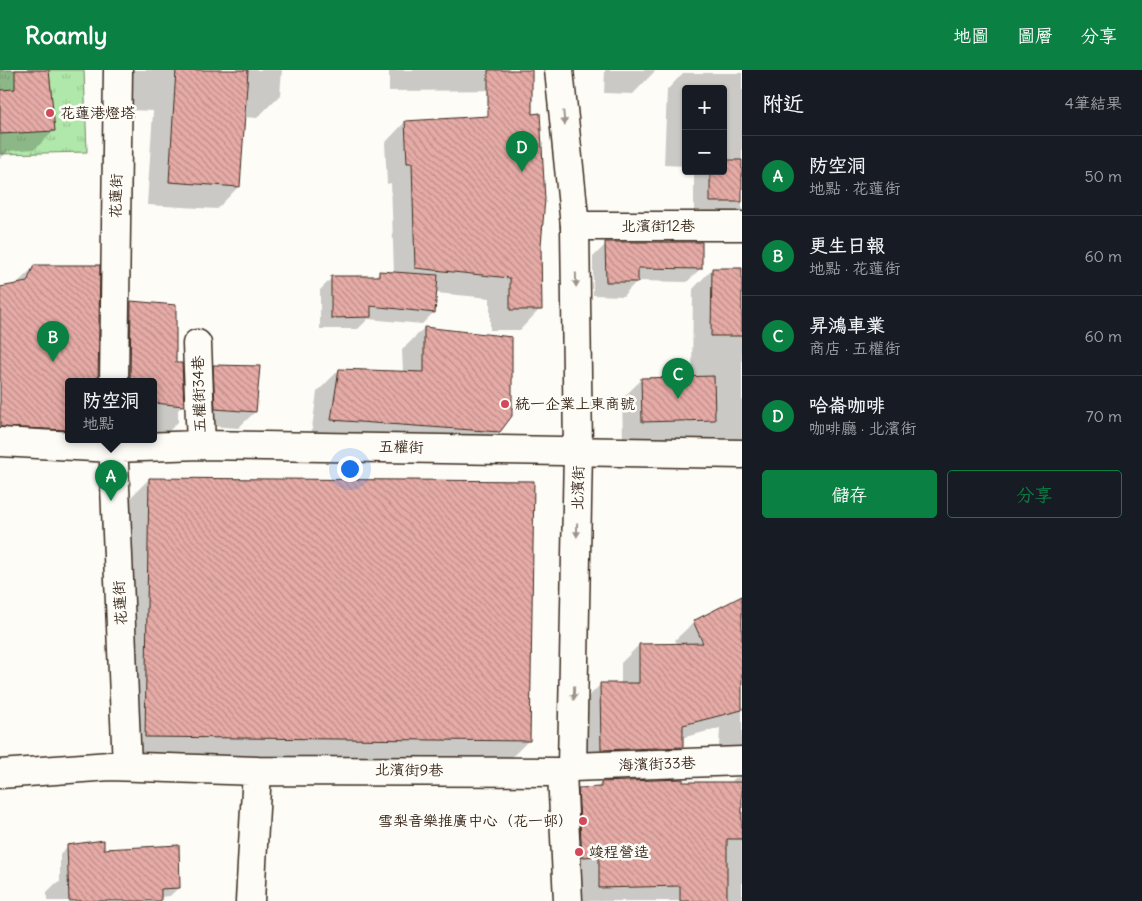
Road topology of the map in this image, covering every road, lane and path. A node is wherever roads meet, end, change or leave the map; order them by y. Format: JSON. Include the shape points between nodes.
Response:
{"nodes":[{"id":1,"x":118,"y":70,"type":"edge"},
{"id":2,"x":559,"y":70,"type":"edge"},
{"id":3,"x":575,"y":226,"type":"junction"},
{"id":4,"x":742,"y":226,"type":"edge"},
{"id":5,"x":197,"y":344,"type":"dead end"},
{"id":6,"x":114,"y":378,"type":"edge"},
{"id":7,"x":0,"y":442,"type":"edge"},
{"id":8,"x":113,"y":444,"type":"edge"},
{"id":9,"x":201,"y":444,"type":"junction"},
{"id":10,"x":578,"y":450,"type":"junction"},
{"id":11,"x":742,"y":454,"type":"edge"},
{"id":12,"x":742,"y":760,"type":"edge"},
{"id":13,"x":127,"y":766,"type":"junction"},
{"id":14,"x":567,"y":770,"type":"junction"},
{"id":15,"x":257,"y":771,"type":"junction"},
{"id":16,"x":0,"y":774,"type":"edge"},
{"id":17,"x":250,"y":901,"type":"edge"},
{"id":18,"x":568,"y":901,"type":"edge"}],
"edges":[{"from":1,"to":6,"type":"street","name":"花蓮街"},
{"from":2,"to":3,"type":"street","name":"北濱街","one_way":true},
{"from":3,"to":4,"type":"street","name":"北濱街12巷"},
{"from":3,"to":10,"type":"street","name":"北濱街","one_way":true},
{"from":5,"to":9,"type":"street","name":"五權街34巷"},
{"from":7,"to":8,"type":"street","name":"五權街"},
{"from":8,"to":9,"type":"street","name":"五權街"},
{"from":8,"to":13,"type":"street","name":"花蓮街"},
{"from":9,"to":10,"type":"street","name":"五權街"},
{"from":10,"to":11,"type":"street","name":"五權街"},
{"from":10,"to":14,"type":"street","name":"北濱街","one_way":true},
{"from":12,"to":14,"type":"street","name":"海濱街33巷"},
{"from":13,"to":15,"type":"street","name":"北濱街9巷"},
{"from":13,"to":16,"type":"street","name":"北濱街9巷"},
{"from":14,"to":15,"type":"street","name":"北濱街9巷"},
{"from":14,"to":18,"type":"street","name":"北濱街"},
{"from":15,"to":17,"type":"street"}]}
